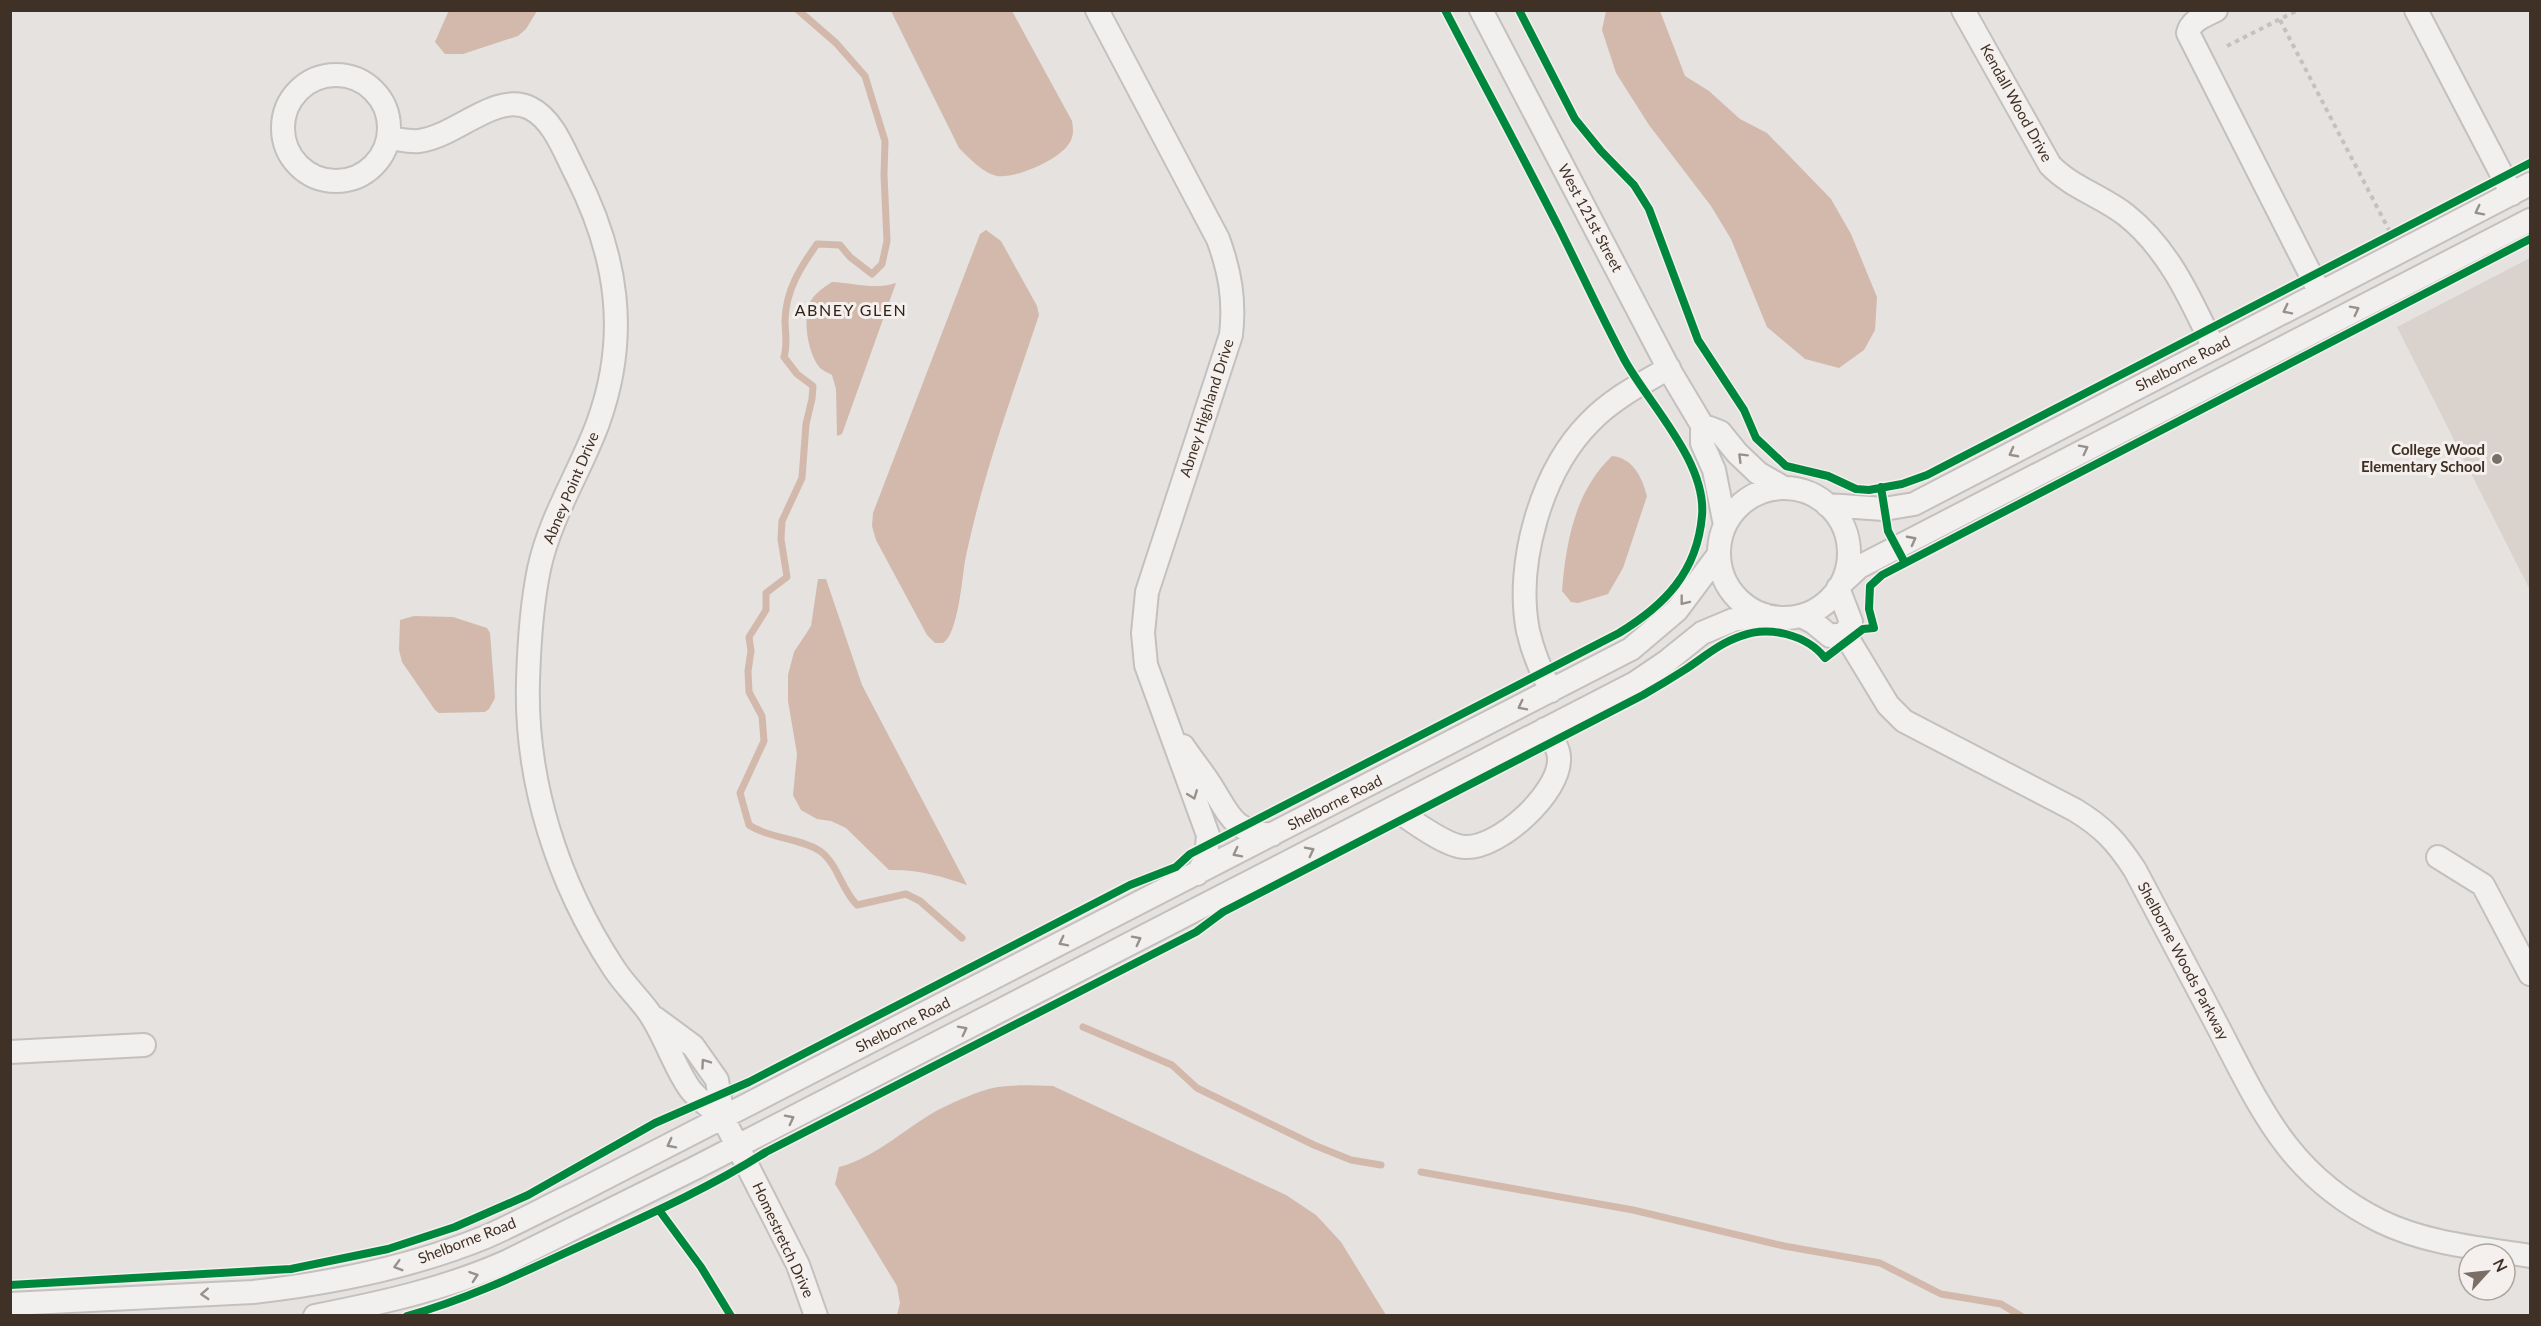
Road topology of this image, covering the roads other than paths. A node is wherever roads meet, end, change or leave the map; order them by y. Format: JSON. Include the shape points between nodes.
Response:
{"nodes":[{"id":1,"x":1097,"y":10,"type":"edge"},
{"id":2,"x":1481,"y":10,"type":"edge"},
{"id":3,"x":1963,"y":10,"type":"edge"},
{"id":4,"x":2216,"y":10,"type":"edge"},
{"id":5,"x":2416,"y":10,"type":"edge"},
{"id":6,"x":388,"y":138,"type":"junction"},
{"id":7,"x":2521,"y":189,"type":"edge"},
{"id":8,"x":2530,"y":220,"type":"edge"},
{"id":9,"x":2320,"y":293,"type":"junction"},
{"id":10,"x":2214,"y":348,"type":"junction"},
{"id":11,"x":1669,"y":368,"type":"junction"},
{"id":12,"x":1702,"y":425,"type":"junction"},
{"id":13,"x":1784,"y":488,"type":"junction"},
{"id":14,"x":1827,"y":505,"type":"junction"},
{"id":15,"x":1725,"y":525,"type":"junction"},
{"id":16,"x":1719,"y":554,"type":"junction"},
{"id":17,"x":1841,"y":584,"type":"junction"},
{"id":18,"x":1765,"y":615,"type":"junction"},
{"id":19,"x":1801,"y":616,"type":"junction"},
{"id":20,"x":1845,"y":634,"type":"junction"},
{"id":21,"x":1551,"y":691,"type":"junction"},
{"id":22,"x":1165,"y":721,"type":"junction"},
{"id":23,"x":1545,"y":729,"type":"junction"},
{"id":24,"x":1393,"y":808,"type":"junction"},
{"id":25,"x":1272,"y":835,"type":"junction"},
{"id":26,"x":2438,"y":857,"type":"dead end"},
{"id":27,"x":1197,"y":873,"type":"junction"},
{"id":28,"x":2530,"y":974,"type":"edge"},
{"id":29,"x":144,"y":1045,"type":"dead end"},
{"id":30,"x":10,"y":1052,"type":"edge"},
{"id":31,"x":731,"y":1132,"type":"junction"},
{"id":32,"x":2530,"y":1256,"type":"edge"},
{"id":33,"x":10,"y":1304,"type":"edge"},
{"id":34,"x":56,"y":1308,"type":"edge"},
{"id":35,"x":315,"y":1316,"type":"edge"},
{"id":36,"x":816,"y":1316,"type":"edge"}],
"edges":[{"from":1,"to":22,"type":"street","name":"Abney Highland Drive","via":[[1218,239],[1232,289],[1231,335],[1147,592],[1143,633],[1146,665]]},
{"from":2,"to":11,"type":"street","name":"West 121st Street"},
{"from":3,"to":10,"type":"street","name":"Kendall Wood Drive","via":[[2050,165],[2072,184],[2125,214],[2161,249]]},
{"from":4,"to":9,"type":"street","via":[[2195,22],[2188,33]]},
{"from":5,"to":7,"type":"street"},
{"from":6,"to":6,"type":"street","via":[[383,103],[358,80],[341,75],[324,76],[294,94],[282,127],[293,160],[306,172],[339,181],[371,168]]},
{"from":6,"to":31,"type":"street","name":"Abney Point Drive","via":[[419,141],[443,134],[500,105],[516,103],[530,108],[552,128],[590,202],[606,246],[616,306],[610,385],[539,569],[528,716],[542,804],[558,861],[591,932],[614,970],[649,1013],[691,1091]]},
{"from":7,"to":9,"type":"street","name":"Shelborne Road","one_way":true},
{"from":17,"to":8,"type":"street","name":"Shelborne Road","one_way":true,"via":[[1860,567]]},
{"from":9,"to":10,"type":"street","name":"Shelborne Road","one_way":true},
{"from":10,"to":14,"type":"street","name":"Shelborne Road","one_way":true,"via":[[1914,504],[1884,509]]},
{"from":11,"to":12,"type":"street","name":"West 121st Street"},
{"from":11,"to":21,"type":"street","via":[[1588,423],[1557,469],[1538,512],[1528,559],[1525,604],[1532,646]]},
{"from":13,"to":12,"type":"street","name":"West 121st Street","one_way":true,"via":[[1758,473],[1720,432]]},
{"from":12,"to":15,"type":"street","name":"West 121st Street","via":[[1702,443],[1714,470]]},
{"from":13,"to":14,"type":"street","via":[[1801,490]]},
{"from":13,"to":15,"type":"street","via":[[1753,496],[1742,503]]},
{"from":14,"to":17,"type":"street","via":[[1846,536],[1848,556]]},
{"from":15,"to":16,"type":"street"},
{"from":16,"to":18,"type":"street","via":[[1720,568],[1730,590],[1740,601]]},
{"from":16,"to":21,"type":"street","name":"Shelborne Road","one_way":true,"via":[[1677,610],[1650,635]]},
{"from":17,"to":19,"type":"street","via":[[1823,604]]},
{"from":17,"to":20,"type":"street","via":[[1851,622]]},
{"from":18,"to":19,"type":"street"},
{"from":18,"to":23,"type":"street","name":"Shelborne Road","via":[[1710,628],[1635,683]]},
{"from":19,"to":20,"type":"street","via":[[1830,636]]},
{"from":20,"to":32,"type":"street","name":"Shelborne Woods Parkway","via":[[1888,705],[1904,721],[2075,810],[2113,838],[2135,870],[2268,1121],[2323,1184],[2373,1217],[2410,1233]]},
{"from":21,"to":25,"type":"street","name":"Shelborne Road","one_way":true},
{"from":22,"to":25,"type":"street","name":"Abney Highland Drive","via":[[1228,814],[1253,834]]},
{"from":22,"to":27,"type":"street","name":"Abney Highland Drive","one_way":true,"via":[[1208,835],[1206,859]]},
{"from":23,"to":24,"type":"street","name":"Shelborne Road"},
{"from":23,"to":24,"type":"street","via":[[1560,758],[1557,772],[1530,812],[1495,838],[1479,845],[1458,846]]},
{"from":31,"to":24,"type":"street","name":"Shelborne Road","one_way":true},
{"from":25,"to":27,"type":"street","name":"Shelborne Road","one_way":true},
{"from":26,"to":28,"type":"street","via":[[2483,885]]},
{"from":27,"to":31,"type":"street","name":"Shelborne Road","one_way":true},
{"from":29,"to":30,"type":"street"},
{"from":31,"to":34,"type":"street","name":"Shelborne Road","one_way":true,"via":[[488,1236],[393,1268],[253,1292]]},
{"from":35,"to":31,"type":"street","name":"Shelborne Road","one_way":true,"via":[[400,1298],[481,1273]]},
{"from":31,"to":36,"type":"street","name":"Homestretch Drive","via":[[798,1265]]},
{"from":33,"to":34,"type":"street","name":"Shelborne Road"}]}
